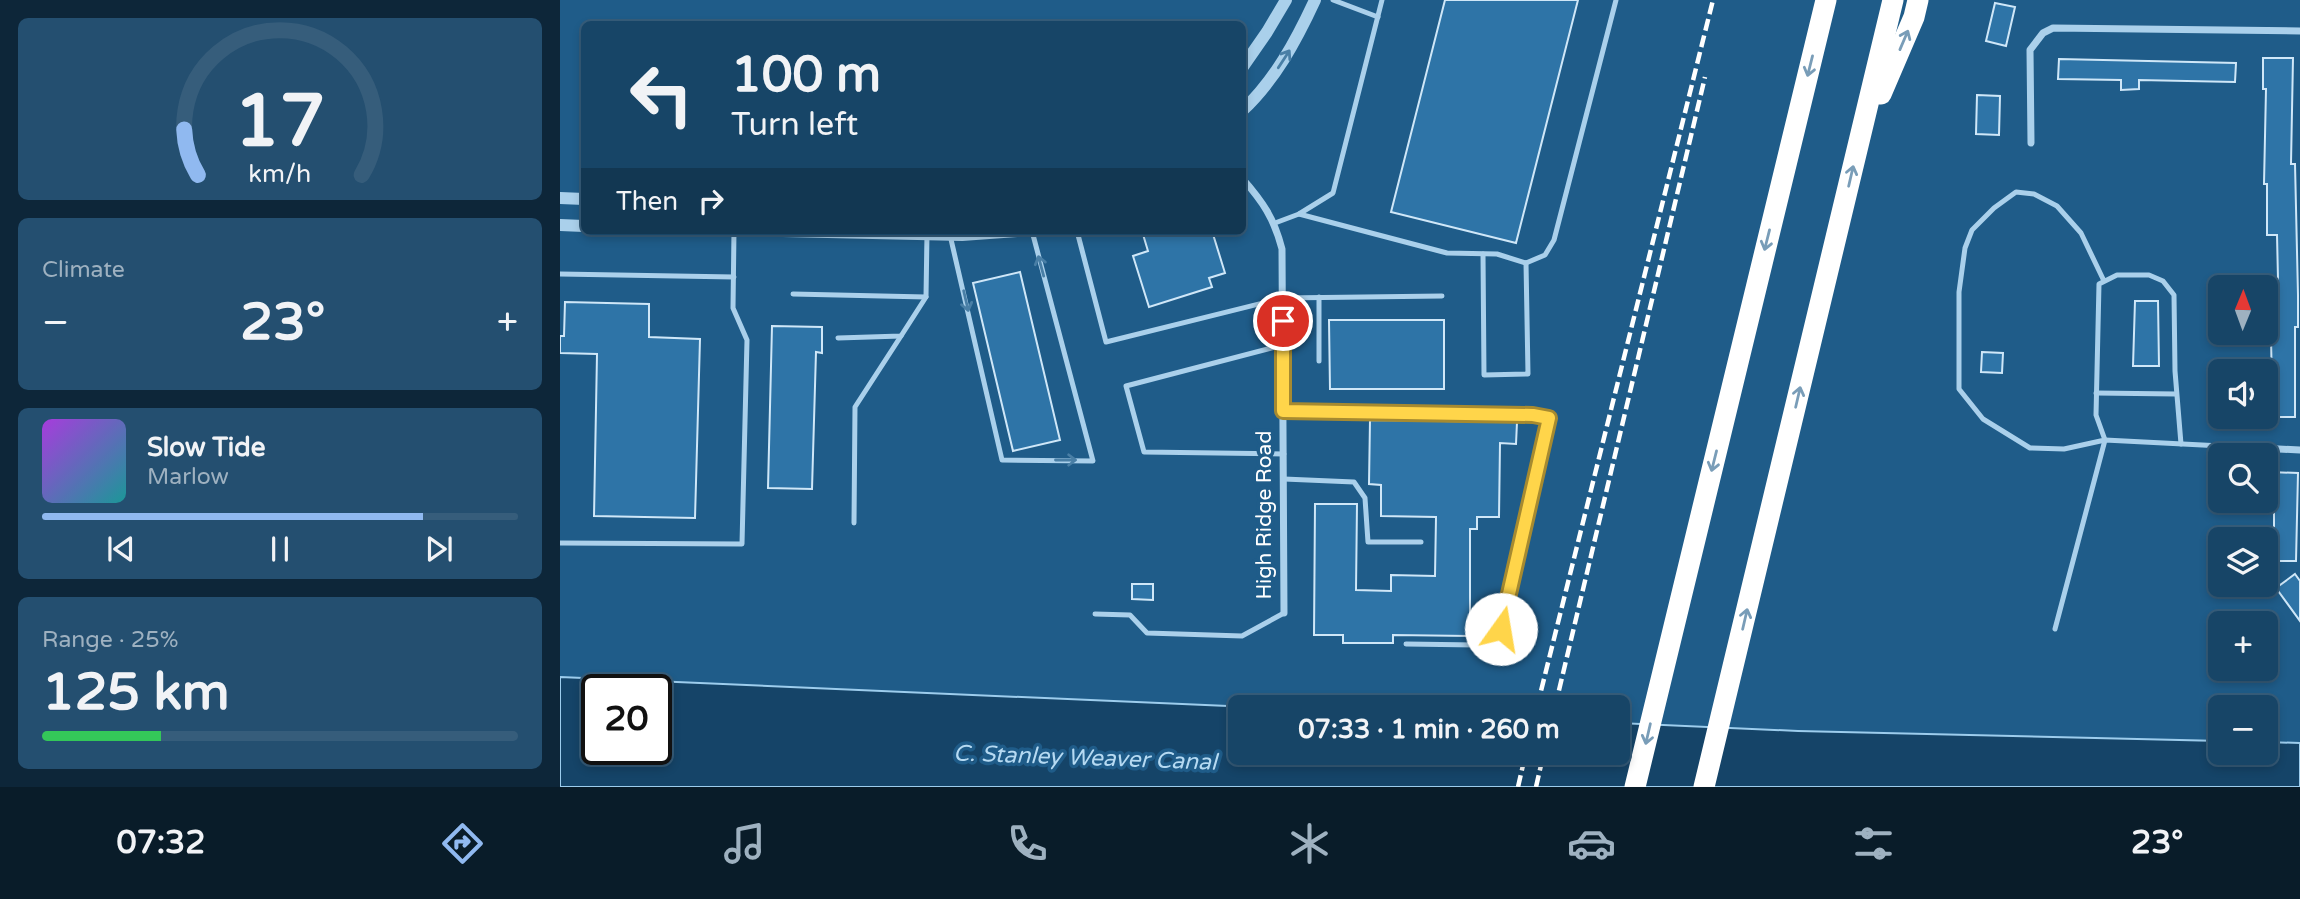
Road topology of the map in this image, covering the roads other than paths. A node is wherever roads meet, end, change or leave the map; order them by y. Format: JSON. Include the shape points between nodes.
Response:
{"nodes":[{"id":1,"x":1286,"y":0,"type":"edge"},
{"id":2,"x":1315,"y":0,"type":"edge"},
{"id":3,"x":1333,"y":0,"type":"edge"},
{"id":4,"x":1382,"y":0,"type":"edge"},
{"id":5,"x":1616,"y":0,"type":"edge"},
{"id":6,"x":1826,"y":0,"type":"edge"},
{"id":7,"x":1893,"y":0,"type":"edge"},
{"id":8,"x":1918,"y":0,"type":"edge"},
{"id":9,"x":1378,"y":17,"type":"junction"},
{"id":10,"x":2300,"y":32,"type":"edge"},
{"id":11,"x":1246,"y":63,"type":"edge"},
{"id":12,"x":1246,"y":106,"type":"edge"},
{"id":13,"x":2031,"y":143,"type":"dead end"},
{"id":14,"x":1858,"y":148,"type":"junction"},
{"id":15,"x":1246,"y":183,"type":"edge"},
{"id":16,"x":560,"y":198,"type":"edge"},
{"id":17,"x":581,"y":199,"type":"edge"},
{"id":18,"x":1299,"y":214,"type":"junction"},
{"id":19,"x":1275,"y":223,"type":"junction"},
{"id":20,"x":560,"y":225,"type":"edge"},
{"id":21,"x":581,"y":226,"type":"edge"},
{"id":22,"x":734,"y":235,"type":"edge"},
{"id":23,"x":928,"y":235,"type":"edge"},
{"id":24,"x":951,"y":235,"type":"edge"},
{"id":25,"x":1033,"y":235,"type":"edge"},
{"id":26,"x":1078,"y":235,"type":"edge"},
{"id":27,"x":1483,"y":254,"type":"junction"},
{"id":28,"x":1525,"y":263,"type":"junction"},
{"id":29,"x":560,"y":274,"type":"edge"},
{"id":30,"x":734,"y":277,"type":"junction"},
{"id":31,"x":2105,"y":281,"type":"junction"},
{"id":32,"x":793,"y":294,"type":"dead end"},
{"id":33,"x":1442,"y":296,"type":"dead end"},
{"id":34,"x":926,"y":297,"type":"junction"},
{"id":35,"x":1319,"y":297,"type":"junction"},
{"id":36,"x":1283,"y":298,"type":"junction"},
{"id":37,"x":901,"y":336,"type":"junction"},
{"id":38,"x":838,"y":338,"type":"dead end"},
{"id":39,"x":1283,"y":345,"type":"junction"},
{"id":40,"x":1319,"y":361,"type":"dead end"},
{"id":41,"x":2096,"y":393,"type":"junction"},
{"id":42,"x":2176,"y":394,"type":"junction"},
{"id":43,"x":1283,"y":411,"type":"junction"},
{"id":44,"x":2105,"y":440,"type":"junction"},
{"id":45,"x":2181,"y":444,"type":"junction"},
{"id":46,"x":2208,"y":445,"type":"edge"},
{"id":47,"x":2278,"y":449,"type":"edge"},
{"id":48,"x":2300,"y":450,"type":"edge"},
{"id":49,"x":1284,"y":454,"type":"junction"},
{"id":50,"x":1284,"y":479,"type":"junction"},
{"id":51,"x":854,"y":523,"type":"dead end"},
{"id":52,"x":1421,"y":542,"type":"dead end"},
{"id":53,"x":560,"y":543,"type":"edge"},
{"id":54,"x":1284,"y":613,"type":"joint"},
{"id":55,"x":1095,"y":614,"type":"dead end"},
{"id":56,"x":2055,"y":629,"type":"dead end"},
{"id":57,"x":1406,"y":644,"type":"dead end"},
{"id":58,"x":1635,"y":787,"type":"edge"},
{"id":59,"x":1704,"y":787,"type":"edge"}],
"edges":[{"from":1,"to":11,"type":"street"},
{"from":12,"to":2,"type":"street","one_way":true,"via":[[1283,62]]},
{"from":3,"to":9,"type":"lane"},
{"from":4,"to":9,"type":"lane"},
{"from":5,"to":28,"type":"lane","via":[[1554,240],[1545,256]]},
{"from":6,"to":58,"type":"highway","one_way":true},
{"from":7,"to":14,"type":"highway"},
{"from":14,"to":8,"type":"highway","one_way":true},
{"from":9,"to":18,"type":"lane","via":[[1333,193]]},
{"from":10,"to":13,"type":"street","via":[[2053,29],[2043,33],[2031,51]]},
{"from":59,"to":14,"type":"highway","one_way":true},
{"from":15,"to":19,"type":"street","name":"High Ridge Road"},
{"from":16,"to":17,"type":"street"},
{"from":18,"to":19,"type":"lane"},
{"from":18,"to":27,"type":"lane","via":[[1447,253]]},
{"from":19,"to":36,"type":"street","name":"High Ridge Road","via":[[1282,249]]},
{"from":20,"to":21,"type":"street"},
{"from":22,"to":30,"type":"lane"},
{"from":23,"to":34,"type":"lane"},
{"from":24,"to":25,"type":"lane","one_way":true,"via":[[1002,460],[1093,461]]},
{"from":26,"to":36,"type":"lane","via":[[1107,342]]},
{"from":27,"to":28,"type":"lane"},
{"from":27,"to":28,"type":"lane","via":[[1484,375],[1528,374]]},
{"from":29,"to":30,"type":"lane"},
{"from":30,"to":53,"type":"lane","via":[[733,308],[747,340],[743,544]]},
{"from":31,"to":41,"type":"lane","via":[[2099,284]]},
{"from":31,"to":42,"type":"lane","via":[[2117,275],[2149,275],[2163,281],[2174,295]]},
{"from":31,"to":44,"type":"lane","via":[[2081,233],[2057,206],[2034,194],[2016,192],[1972,230],[1959,292],[1959,389],[1983,419],[2029,448],[2064,449]]},
{"from":32,"to":34,"type":"lane"},
{"from":33,"to":35,"type":"lane"},
{"from":34,"to":37,"type":"lane"},
{"from":35,"to":36,"type":"lane"},
{"from":35,"to":40,"type":"lane"},
{"from":36,"to":39,"type":"street","name":"High Ridge Road"},
{"from":37,"to":38,"type":"lane"},
{"from":37,"to":51,"type":"lane","via":[[855,407]]},
{"from":39,"to":43,"type":"street","name":"High Ridge Road"},
{"from":39,"to":49,"type":"lane","via":[[1126,386],[1144,452]]},
{"from":41,"to":42,"type":"lane"},
{"from":41,"to":44,"type":"lane","via":[[2096,415]]},
{"from":42,"to":45,"type":"lane"},
{"from":43,"to":49,"type":"street","name":"High Ridge Road"},
{"from":43,"to":57,"type":"lane","via":[[1549,418],[1501,629],[1476,623],[1476,645]]},
{"from":44,"to":45,"type":"lane"},
{"from":44,"to":56,"type":"lane"},
{"from":45,"to":46,"type":"lane"},
{"from":47,"to":48,"type":"street"},
{"from":49,"to":50,"type":"street","name":"High Ridge Road"},
{"from":50,"to":52,"type":"lane","via":[[1354,482],[1365,498],[1368,542]]},
{"from":50,"to":54,"type":"street","name":"High Ridge Road"},
{"from":54,"to":55,"type":"lane","via":[[1242,636],[1147,633],[1130,615]]}]}
